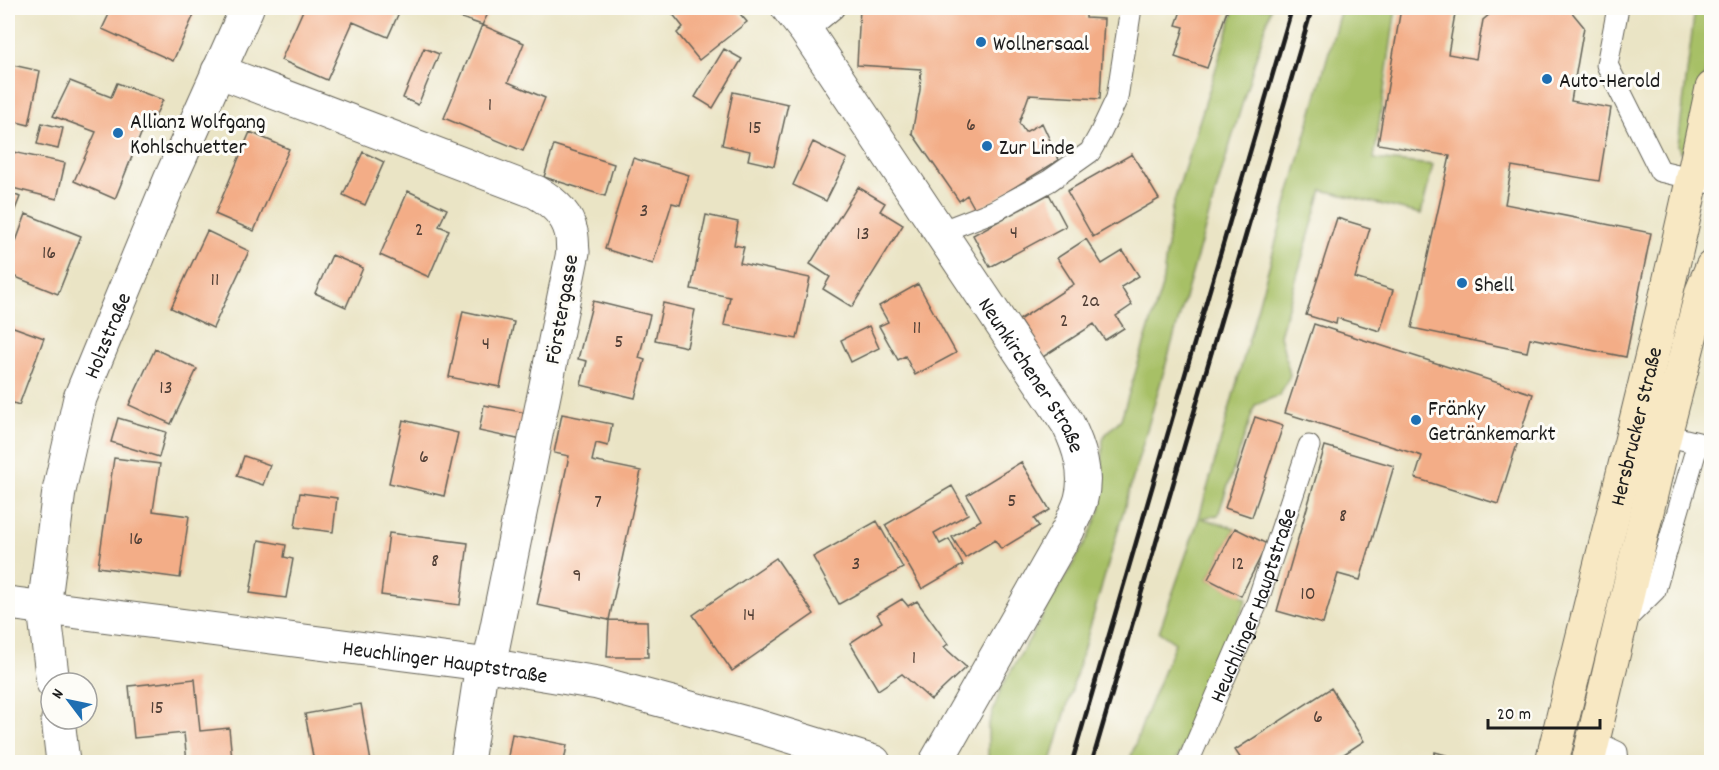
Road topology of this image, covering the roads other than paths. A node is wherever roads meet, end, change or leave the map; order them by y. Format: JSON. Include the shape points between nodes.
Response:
{"nodes":[{"id":1,"x":247,"y":8,"type":"edge"},
{"id":2,"x":834,"y":8,"type":"edge"},
{"id":3,"x":1131,"y":8,"type":"edge"},
{"id":4,"x":1618,"y":8,"type":"edge"},
{"id":5,"x":797,"y":19,"type":"edge"},
{"id":6,"x":219,"y":71,"type":"junction"},
{"id":7,"x":1712,"y":88,"type":"edge"},
{"id":8,"x":1702,"y":181,"type":"edge"},
{"id":9,"x":939,"y":232,"type":"junction"},
{"id":10,"x":1712,"y":267,"type":"edge"},
{"id":11,"x":1665,"y":435,"type":"junction"},
{"id":12,"x":1705,"y":445,"type":"edge"},
{"id":13,"x":1309,"y":446,"type":"dead end"},
{"id":14,"x":8,"y":603,"type":"edge"},
{"id":15,"x":44,"y":608,"type":"junction"},
{"id":16,"x":1621,"y":624,"type":"junction"},
{"id":17,"x":485,"y":665,"type":"junction"},
{"id":18,"x":52,"y":671,"type":"edge"},
{"id":19,"x":59,"y":731,"type":"edge"},
{"id":20,"x":1591,"y":752,"type":"edge"},
{"id":21,"x":63,"y":762,"type":"edge"},
{"id":22,"x":467,"y":762,"type":"edge"},
{"id":23,"x":874,"y":762,"type":"edge"},
{"id":24,"x":936,"y":762,"type":"edge"},
{"id":25,"x":1188,"y":762,"type":"edge"},
{"id":26,"x":1552,"y":762,"type":"edge"},
{"id":27,"x":1618,"y":762,"type":"edge"}],
"edges":[{"from":1,"to":6,"type":"street","name":"Holzstraße"},
{"from":2,"to":5,"type":"lane"},
{"from":3,"to":9,"type":"lane","via":[[1117,98],[1090,152],[1049,181],[1003,206]]},
{"from":4,"to":8,"type":"lane","via":[[1607,65],[1660,171]]},
{"from":5,"to":9,"type":"street","name":"Neunkirchener Straße"},
{"from":6,"to":15,"type":"street","name":"Holzstraße","via":[[80,398],[59,491]]},
{"from":6,"to":17,"type":"street","name":"Förstergasse","via":[[536,192],[551,201],[571,232],[573,252]]},
{"from":7,"to":8,"type":"main road","name":"Hersbrucker Straße"},
{"from":8,"to":26,"type":"main road","name":"Hersbrucker Straße","via":[[1634,429]]},
{"from":9,"to":24,"type":"street","name":"Neunkirchener Straße","via":[[1068,424],[1083,472],[1082,498],[1068,530]]},
{"from":10,"to":11,"type":"main road","name":"Hersbrucker Straße","via":[[1702,291]]},
{"from":11,"to":12,"type":"lane"},
{"from":11,"to":16,"type":"main road","name":"Hersbrucker Straße"},
{"from":12,"to":16,"type":"lane","via":[[1655,590]]},
{"from":13,"to":25,"type":"lane","name":"Heuchlinger Hauptstraße","via":[[1257,603]]},
{"from":14,"to":15,"type":"street","name":"Heuchlinger Hauptstraße"},
{"from":15,"to":17,"type":"street","name":"Heuchlinger Hauptstraße"},
{"from":15,"to":18,"type":"street","name":"Holzstraße"},
{"from":16,"to":20,"type":"main road","name":"Hersbrucker Straße"},
{"from":17,"to":22,"type":"street","name":"Förstergasse"},
{"from":17,"to":23,"type":"street","name":"Heuchlinger Hauptstraße","via":[[598,683]]},
{"from":19,"to":21,"type":"street"},
{"from":20,"to":27,"type":"lane","via":[[1617,752]]}]}
